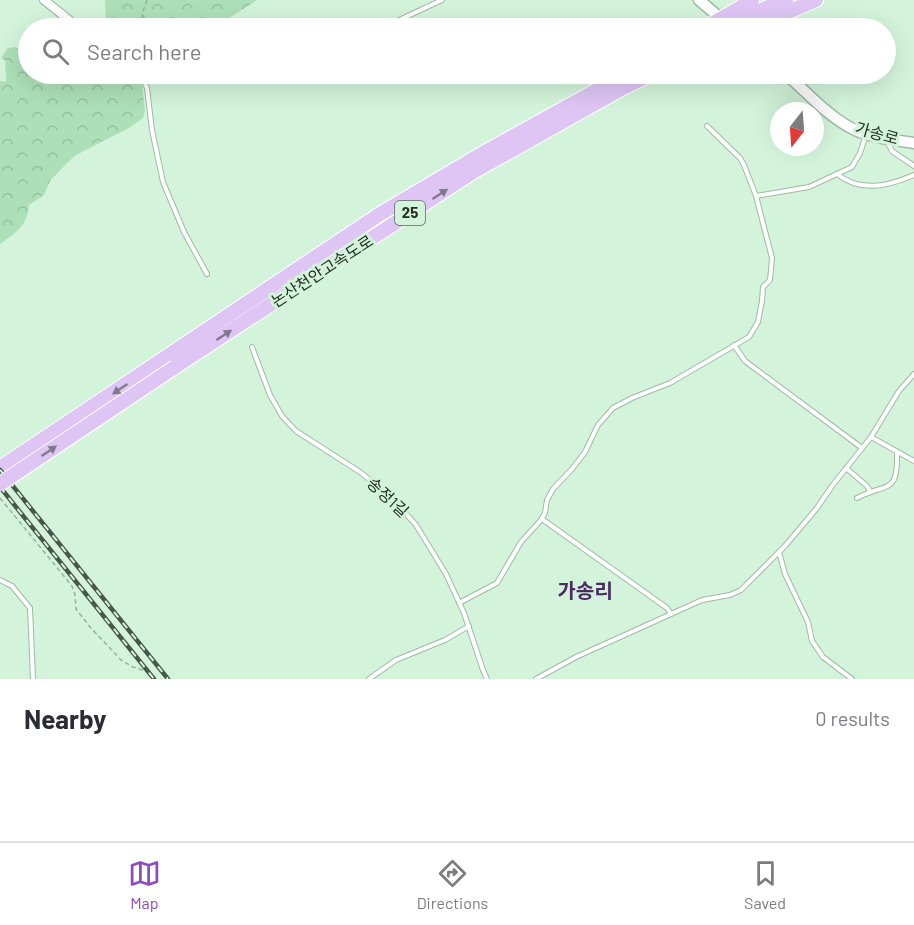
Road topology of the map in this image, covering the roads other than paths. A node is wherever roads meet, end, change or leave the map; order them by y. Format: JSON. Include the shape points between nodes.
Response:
{"nodes":[{"id":1,"x":44,"y":0,"type":"edge"},
{"id":2,"x":442,"y":0,"type":"edge"},
{"id":3,"x":699,"y":0,"type":"edge"},
{"id":4,"x":786,"y":0,"type":"edge"},
{"id":5,"x":816,"y":0,"type":"edge"},
{"id":6,"x":713,"y":5,"type":"edge"},
{"id":7,"x":751,"y":15,"type":"edge"},
{"id":8,"x":66,"y":18,"type":"edge"},
{"id":9,"x":403,"y":18,"type":"edge"},
{"id":10,"x":724,"y":18,"type":"edge"},
{"id":11,"x":144,"y":84,"type":"edge"},
{"id":12,"x":609,"y":84,"type":"edge"},
{"id":13,"x":631,"y":84,"type":"edge"},
{"id":14,"x":797,"y":84,"type":"edge"},
{"id":15,"x":707,"y":126,"type":"dead end"},
{"id":16,"x":866,"y":134,"type":"junction"},
{"id":17,"x":886,"y":139,"type":"junction"},
{"id":18,"x":914,"y":143,"type":"edge"},
{"id":19,"x":914,"y":166,"type":"edge"},
{"id":20,"x":837,"y":174,"type":"junction"},
{"id":21,"x":914,"y":175,"type":"edge"},
{"id":22,"x":756,"y":196,"type":"junction"},
{"id":23,"x":207,"y":274,"type":"dead end"},
{"id":24,"x":734,"y":345,"type":"junction"},
{"id":25,"x":252,"y":347,"type":"dead end"},
{"id":26,"x":172,"y":362,"type":"junction"},
{"id":27,"x":914,"y":374,"type":"edge"},
{"id":28,"x":871,"y":437,"type":"junction"},
{"id":29,"x":862,"y":448,"type":"junction"},
{"id":30,"x":897,"y":452,"type":"junction"},
{"id":31,"x":914,"y":461,"type":"edge"},
{"id":32,"x":0,"y":468,"type":"edge"},
{"id":33,"x":846,"y":468,"type":"junction"},
{"id":34,"x":0,"y":484,"type":"edge"},
{"id":35,"x":870,"y":491,"type":"junction"},
{"id":36,"x":857,"y":498,"type":"dead end"},
{"id":37,"x":542,"y":519,"type":"junction"},
{"id":38,"x":779,"y":552,"type":"junction"},
{"id":39,"x":0,"y":580,"type":"edge"},
{"id":40,"x":459,"y":603,"type":"junction"},
{"id":41,"x":671,"y":614,"type":"junction"},
{"id":42,"x":469,"y":626,"type":"junction"},
{"id":43,"x":33,"y":679,"type":"edge"},
{"id":44,"x":369,"y":679,"type":"edge"},
{"id":45,"x":487,"y":679,"type":"edge"},
{"id":46,"x":536,"y":679,"type":"edge"},
{"id":47,"x":852,"y":679,"type":"edge"}],
"edges":[{"from":1,"to":8,"type":"street"},
{"from":2,"to":9,"type":"lane"},
{"from":3,"to":6,"type":"street"},
{"from":4,"to":7,"type":"highway"},
{"from":5,"to":7,"type":"highway"},
{"from":6,"to":10,"type":"street"},
{"from":11,"to":23,"type":"lane","via":[[163,182],[183,232]]},
{"from":12,"to":26,"type":"highway","name":"논산천안고속도로","number":"25","via":[[398,203],[322,252]]},
{"from":26,"to":13,"type":"highway","name":"논산천안고속도로","number":"25","one_way":true,"via":[[473,172]]},
{"from":14,"to":16,"type":"street","name":"가송로","via":[[827,111]]},
{"from":15,"to":22,"type":"lane","via":[[740,158]]},
{"from":16,"to":17,"type":"street","name":"가송로"},
{"from":16,"to":20,"type":"lane","via":[[852,167]]},
{"from":17,"to":18,"type":"street","name":"가송로"},
{"from":17,"to":19,"type":"lane","via":[[892,151]]},
{"from":20,"to":21,"type":"lane","via":[[860,185],[876,187]]},
{"from":20,"to":22,"type":"lane","via":[[809,187]]},
{"from":22,"to":24,"type":"lane","via":[[772,258],[770,280],[763,287],[758,322],[749,336]]},
{"from":24,"to":29,"type":"lane","via":[[745,361]]},
{"from":24,"to":37,"type":"lane","via":[[670,383],[613,408],[598,425],[585,452],[553,489]]},
{"from":25,"to":40,"type":"lane","name":"송정1길","via":[[282,416],[296,431],[391,496],[416,525]]},
{"from":26,"to":32,"type":"highway","name":"논산천안고속도로","number":"25","one_way":true},
{"from":34,"to":26,"type":"highway","name":"논산천안고속도로","number":"25","one_way":true,"bridge":true},
{"from":27,"to":28,"type":"lane"},
{"from":28,"to":29,"type":"lane"},
{"from":28,"to":30,"type":"lane"},
{"from":29,"to":33,"type":"lane"},
{"from":30,"to":31,"type":"lane"},
{"from":30,"to":35,"type":"lane","via":[[895,479],[886,487]]},
{"from":33,"to":35,"type":"lane"},
{"from":33,"to":38,"type":"lane"},
{"from":35,"to":36,"type":"lane"},
{"from":37,"to":40,"type":"lane","via":[[521,542],[497,583]]},
{"from":37,"to":41,"type":"lane"},
{"from":38,"to":41,"type":"lane","via":[[741,590],[702,600]]},
{"from":38,"to":47,"type":"lane","via":[[812,641],[823,657]]},
{"from":39,"to":43,"type":"lane","via":[[12,585],[30,608]]},
{"from":40,"to":42,"type":"lane","name":"송정1길"},
{"from":41,"to":46,"type":"lane"},
{"from":42,"to":44,"type":"lane","via":[[396,660]]},
{"from":42,"to":45,"type":"lane","name":"송정1길"}]}
